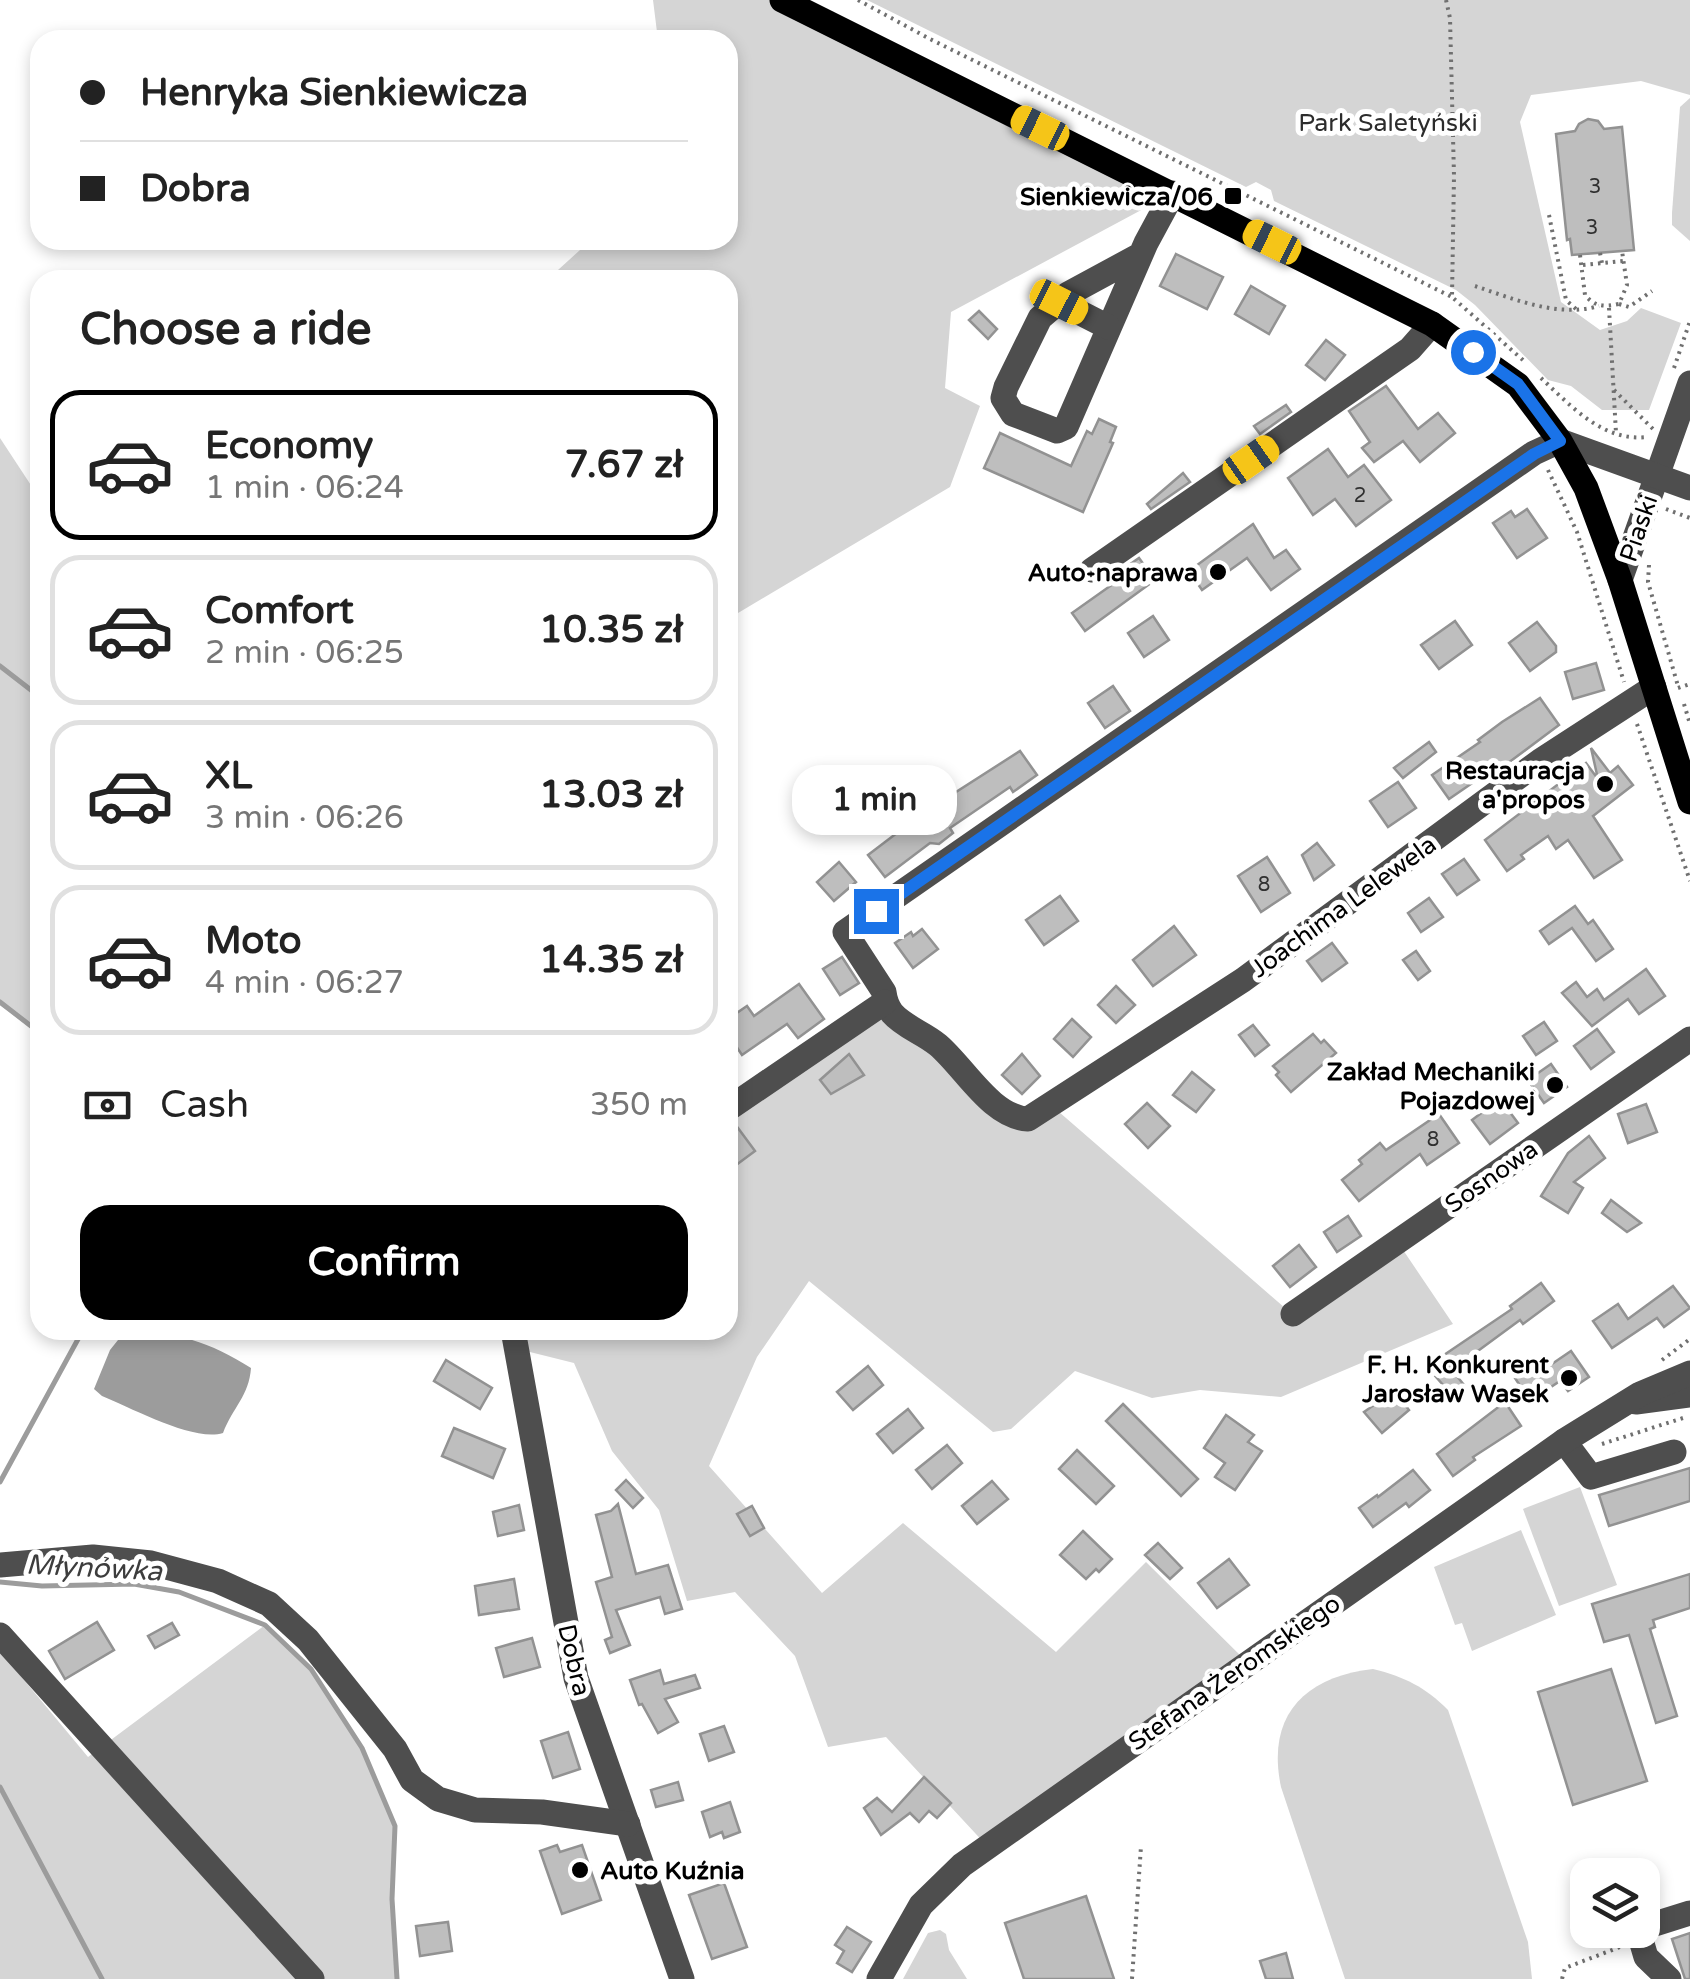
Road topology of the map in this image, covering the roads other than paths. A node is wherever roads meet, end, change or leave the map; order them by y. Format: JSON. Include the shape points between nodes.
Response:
{"nodes":[{"id":1,"x":782,"y":0,"type":"edge"},
{"id":2,"x":1173,"y":193,"type":"junction"},
{"id":3,"x":1140,"y":255,"type":"junction"},
{"id":4,"x":1059,"y":302,"type":"junction"},
{"id":5,"x":1432,"y":324,"type":"junction"},
{"id":6,"x":1108,"y":327,"type":"junction"},
{"id":7,"x":1681,"y":379,"type":"edge"},
{"id":8,"x":1560,"y":441,"type":"junction"},
{"id":9,"x":1656,"y":475,"type":"junction"},
{"id":10,"x":1687,"y":487,"type":"edge"},
{"id":11,"x":1604,"y":536,"type":"junction"},
{"id":12,"x":1092,"y":570,"type":"dead end"},
{"id":13,"x":1620,"y":580,"type":"junction"},
{"id":14,"x":1666,"y":688,"type":"junction"},
{"id":15,"x":1690,"y":802,"type":"edge"},
{"id":16,"x":885,"y":1002,"type":"junction"},
{"id":17,"x":1690,"y":1039,"type":"edge"},
{"id":18,"x":738,"y":1102,"type":"edge"},
{"id":19,"x":1293,"y":1314,"type":"dead end"},
{"id":20,"x":515,"y":1340,"type":"edge"},
{"id":21,"x":1690,"y":1373,"type":"edge"},
{"id":22,"x":1690,"y":1395,"type":"edge"},
{"id":23,"x":1626,"y":1403,"type":"junction"},
{"id":24,"x":1570,"y":1449,"type":"junction"},
{"id":25,"x":1674,"y":1452,"type":"dead end"},
{"id":26,"x":0,"y":1565,"type":"edge"},
{"id":27,"x":0,"y":1634,"type":"edge"},
{"id":28,"x":628,"y":1824,"type":"junction"},
{"id":29,"x":1690,"y":1912,"type":"edge"},
{"id":30,"x":1660,"y":1924,"type":"edge"},
{"id":31,"x":1646,"y":1948,"type":"edge"},
{"id":32,"x":312,"y":1979,"type":"edge"},
{"id":33,"x":682,"y":1979,"type":"edge"},
{"id":34,"x":878,"y":1979,"type":"edge"},
{"id":35,"x":1669,"y":1979,"type":"edge"}],
"edges":[{"from":1,"to":2,"type":"main road"},
{"from":2,"to":3,"type":"street"},
{"from":2,"to":5,"type":"main road"},
{"from":3,"to":4,"type":"street"},
{"from":3,"to":6,"type":"street"},
{"from":4,"to":6,"type":"street"},
{"from":4,"to":6,"type":"street","via":[[1040,318],[1006,387],[1003,398],[1013,414],[1057,431],[1066,426]]},
{"from":5,"to":8,"type":"main road","via":[[1518,384]]},
{"from":5,"to":12,"type":"street","via":[[1410,349]]},
{"from":7,"to":9,"type":"street","name":"Piaski"},
{"from":8,"to":9,"type":"street"},
{"from":8,"to":11,"type":"main road"},
{"from":8,"to":16,"type":"street","via":[[845,932]]},
{"from":9,"to":10,"type":"street"},
{"from":9,"to":11,"type":"street","name":"Piaski"},
{"from":9,"to":13,"type":"street","name":"Piaski"},
{"from":11,"to":13,"type":"main road"},
{"from":13,"to":14,"type":"main road"},
{"from":14,"to":15,"type":"main road"},
{"from":14,"to":16,"type":"street","name":"Joachima Lelewela","via":[[1630,702],[1540,761],[1243,980],[1028,1119],[1000,1108]]},
{"from":16,"to":18,"type":"street"},
{"from":17,"to":19,"type":"street","name":"Sosnowa"},
{"from":20,"to":28,"type":"street","name":"Dobra","via":[[576,1678]]},
{"from":21,"to":23,"type":"street","name":"Stefana Żeromskiego"},
{"from":22,"to":23,"type":"street","name":"Stefana Żeromskiego"},
{"from":23,"to":24,"type":"street","name":"Stefana Żeromskiego"},
{"from":24,"to":25,"type":"street","via":[[1592,1477]]},
{"from":24,"to":34,"type":"street","name":"Stefana Żeromskiego","via":[[962,1866],[920,1905]]},
{"from":26,"to":28,"type":"street","via":[[93,1557],[151,1563],[218,1581],[268,1604],[308,1640],[395,1748],[412,1780],[438,1799],[475,1810]]},
{"from":27,"to":32,"type":"street"},
{"from":28,"to":33,"type":"street","name":"Dobra"},
{"from":29,"to":30,"type":"street"},
{"from":31,"to":35,"type":"street","via":[[1653,1966]]}]}
